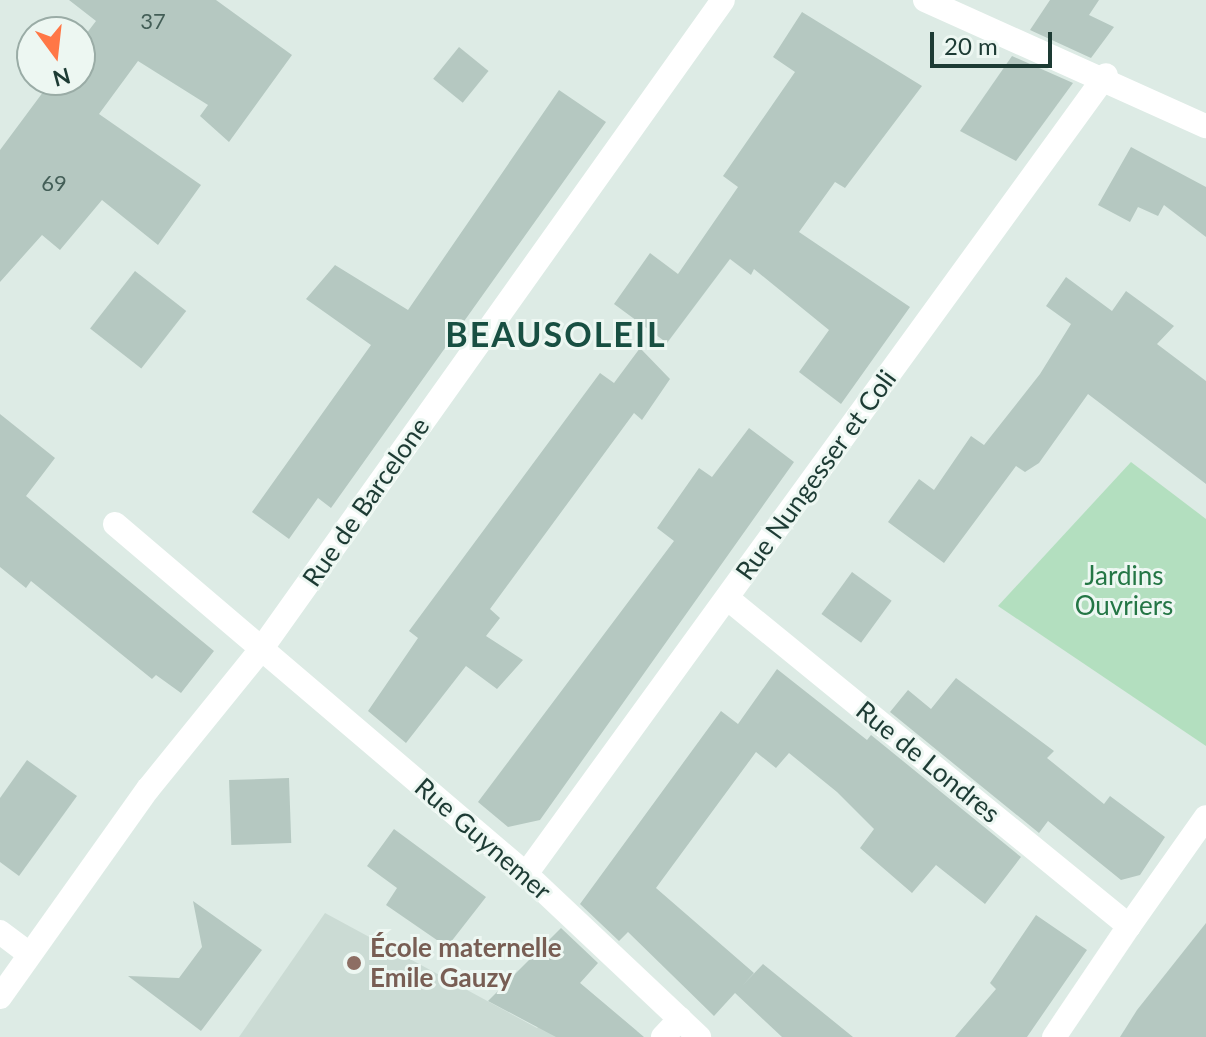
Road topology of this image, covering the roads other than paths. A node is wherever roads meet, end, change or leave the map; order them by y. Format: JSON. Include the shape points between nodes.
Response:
{"nodes":[{"id":1,"x":723,"y":0,"type":"edge"},
{"id":2,"x":925,"y":0,"type":"edge"},
{"id":3,"x":1106,"y":75,"type":"junction"},
{"id":4,"x":1206,"y":126,"type":"edge"},
{"id":5,"x":115,"y":524,"type":"dead end"},
{"id":6,"x":727,"y":598,"type":"junction"},
{"id":7,"x":262,"y":648,"type":"junction"},
{"id":8,"x":1206,"y":817,"type":"edge"},
{"id":9,"x":526,"y":874,"type":"junction"},
{"id":10,"x":1129,"y":926,"type":"junction"},
{"id":11,"x":0,"y":932,"type":"edge"},
{"id":12,"x":29,"y":954,"type":"junction"},
{"id":13,"x":0,"y":997,"type":"edge"},
{"id":14,"x":680,"y":1019,"type":"junction"},
{"id":15,"x":663,"y":1037,"type":"edge"},
{"id":16,"x":699,"y":1037,"type":"edge"},
{"id":17,"x":1054,"y":1037,"type":"edge"}],
"edges":[{"from":1,"to":7,"type":"street","name":"Rue de Barcelone"},
{"from":2,"to":3,"type":"street"},
{"from":3,"to":4,"type":"street"},
{"from":3,"to":6,"type":"street","name":"Rue Nungesser et Coli"},
{"from":5,"to":7,"type":"street","name":"Rue Guynemer"},
{"from":6,"to":9,"type":"street","name":"Rue Nungesser et Coli"},
{"from":6,"to":10,"type":"street","name":"Rue de Londres"},
{"from":7,"to":9,"type":"street","name":"Rue Guynemer"},
{"from":7,"to":12,"type":"street","name":"Rue de Barcelone","via":[[223,689]]},
{"from":8,"to":10,"type":"street"},
{"from":9,"to":14,"type":"street","name":"Rue Guynemer"},
{"from":10,"to":17,"type":"street"},
{"from":11,"to":12,"type":"street"},
{"from":12,"to":13,"type":"street","name":"Rue de Barcelone"},
{"from":14,"to":15,"type":"street"},
{"from":14,"to":16,"type":"street","name":"Rue Guynemer"}]}
